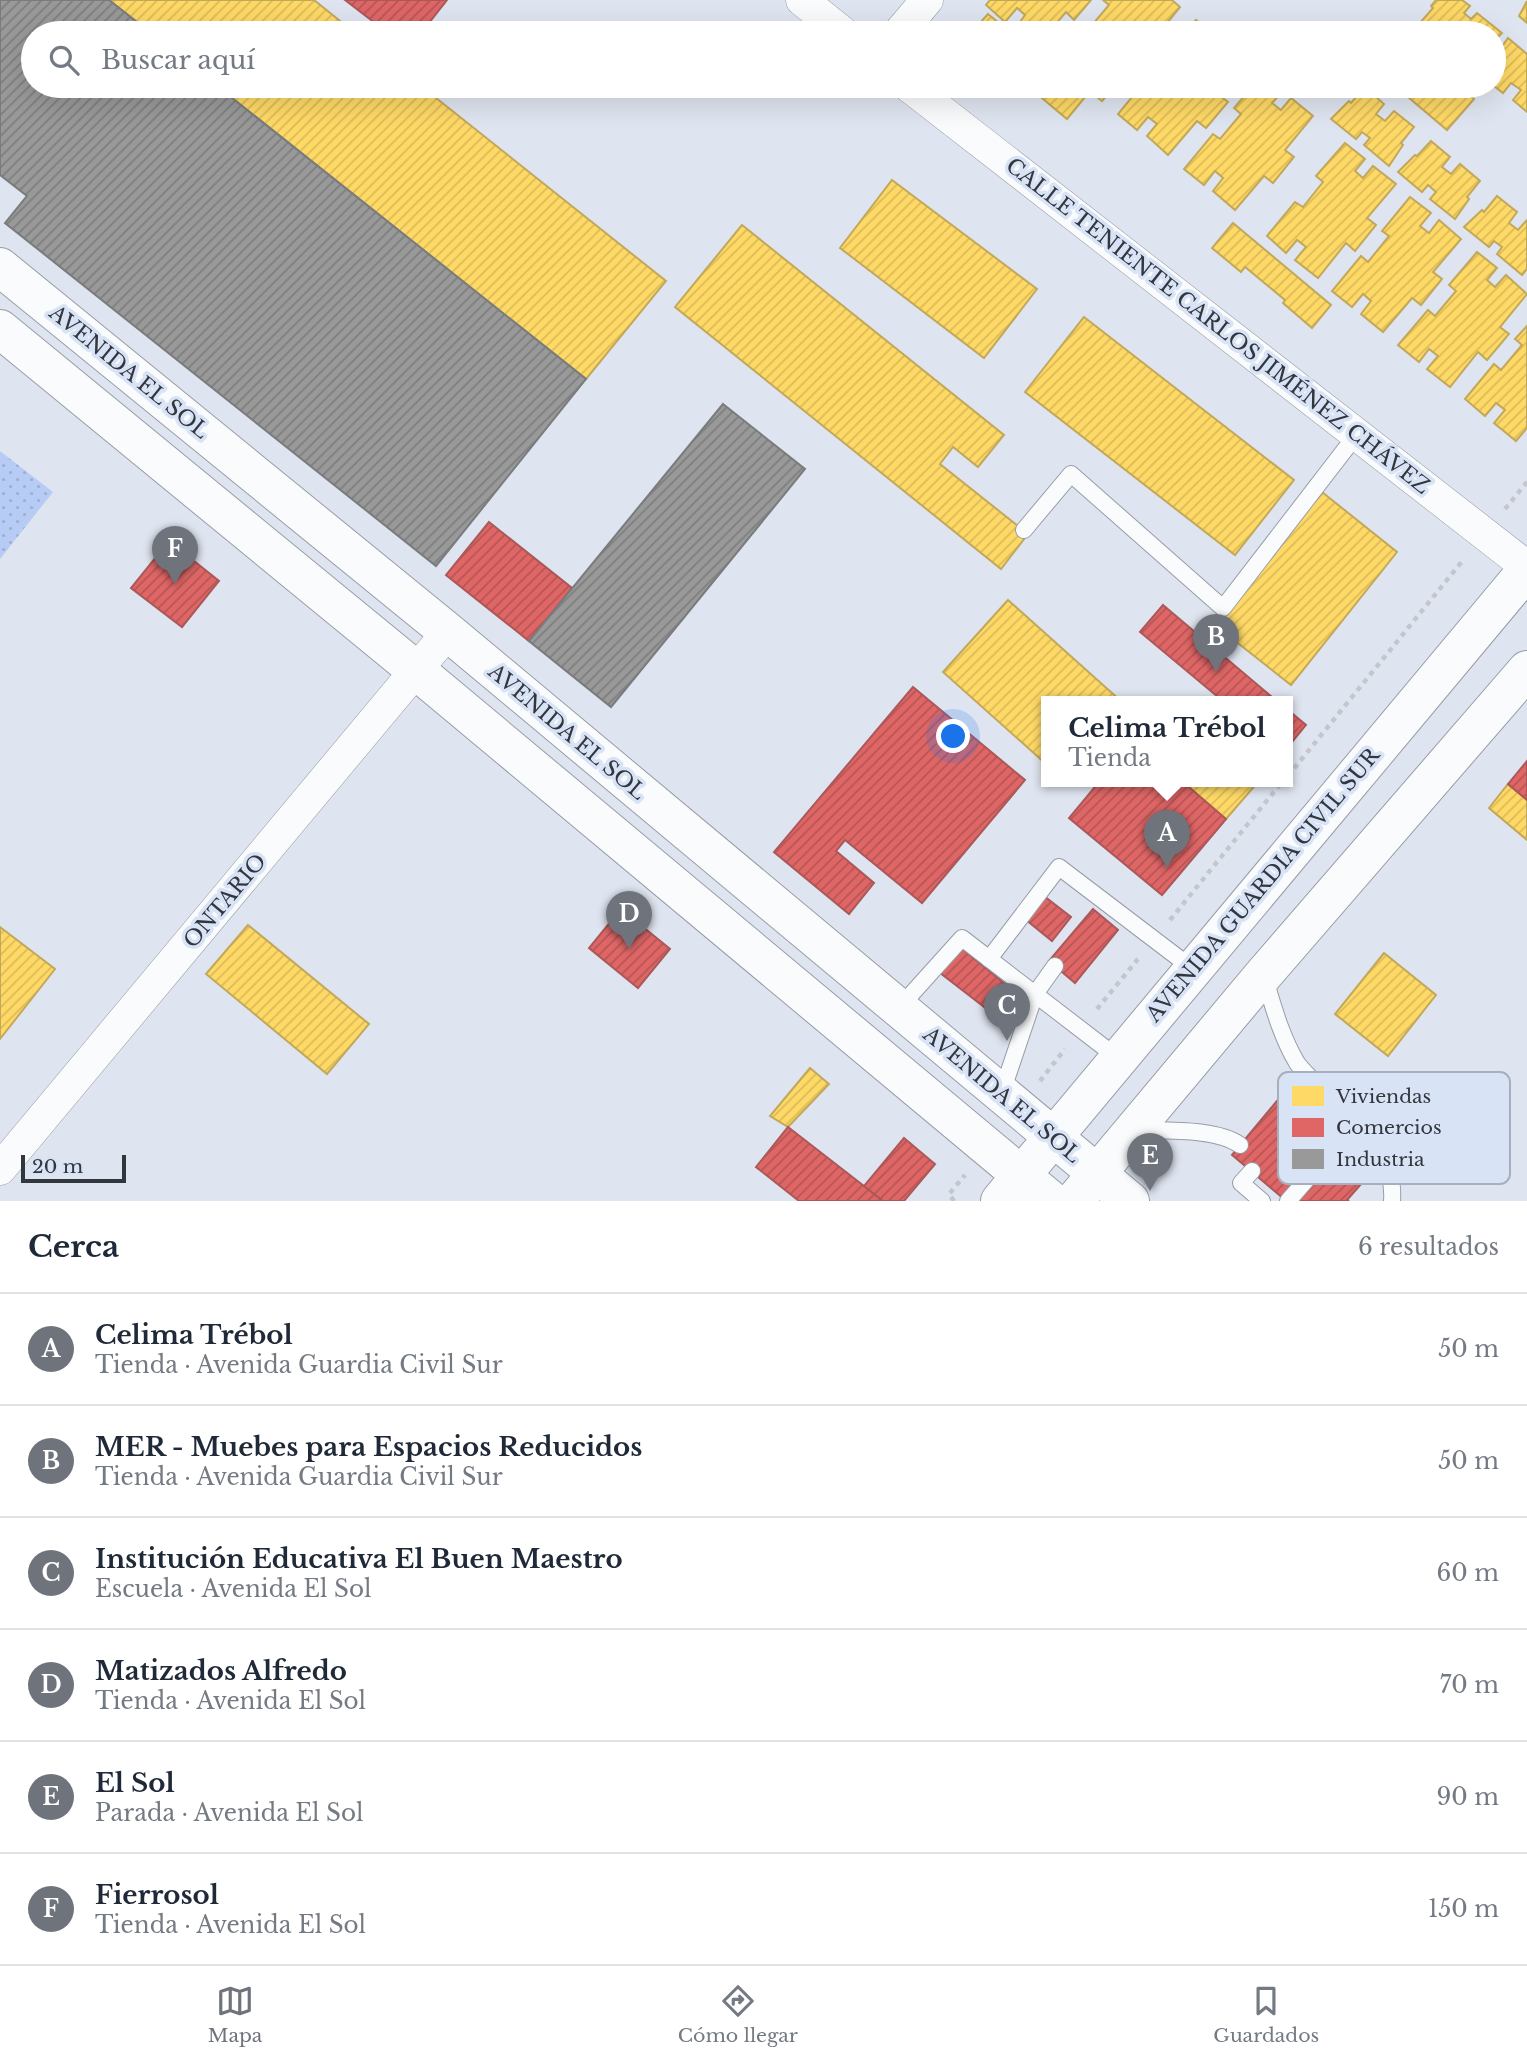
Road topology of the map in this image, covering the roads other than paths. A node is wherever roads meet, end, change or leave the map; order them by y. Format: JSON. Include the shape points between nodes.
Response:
{"nodes":[{"id":1,"x":802,"y":0,"type":"edge"},
{"id":2,"x":927,"y":0,"type":"edge"},
{"id":3,"x":828,"y":21,"type":"edge"},
{"id":4,"x":909,"y":21,"type":"edge"},
{"id":5,"x":924,"y":98,"type":"edge"},
{"id":6,"x":0,"y":267,"type":"edge"},
{"id":7,"x":0,"y":329,"type":"edge"},
{"id":8,"x":1357,"y":435,"type":"junction"},
{"id":9,"x":1024,"y":530,"type":"dead end"},
{"id":10,"x":1527,"y":568,"type":"edge"},
{"id":11,"x":448,"y":632,"type":"junction"},
{"id":12,"x":1527,"y":670,"type":"edge"},
{"id":13,"x":417,"y":671,"type":"junction"},
{"id":14,"x":989,"y":959,"type":"junction"},
{"id":15,"x":1055,"y":966,"type":"dead end"},
{"id":16,"x":1193,"y":969,"type":"junction"},
{"id":17,"x":1264,"y":974,"type":"junction"},
{"id":18,"x":868,"y":984,"type":"junction"},
{"id":19,"x":1035,"y":994,"type":"junction"},
{"id":20,"x":898,"y":1009,"type":"junction"},
{"id":21,"x":833,"y":1021,"type":"junction"},
{"id":22,"x":1118,"y":1058,"type":"junction"},
{"id":23,"x":1306,"y":1072,"type":"edge"},
{"id":24,"x":1010,"y":1101,"type":"junction"},
{"id":25,"x":1135,"y":1130,"type":"junction"},
{"id":26,"x":1053,"y":1137,"type":"junction"},
{"id":27,"x":1240,"y":1145,"type":"dead end"},
{"id":28,"x":0,"y":1169,"type":"edge"},
{"id":29,"x":1252,"y":1171,"type":"dead end"},
{"id":30,"x":1303,"y":1184,"type":"edge"},
{"id":31,"x":1010,"y":1188,"type":"edge"},
{"id":32,"x":1086,"y":1188,"type":"edge"},
{"id":33,"x":1052,"y":1201,"type":"edge"},
{"id":34,"x":1130,"y":1201,"type":"edge"},
{"id":35,"x":1262,"y":1201,"type":"edge"},
{"id":36,"x":1288,"y":1201,"type":"edge"}],
"edges":[{"from":1,"to":3,"type":"street"},
{"from":2,"to":4,"type":"street"},
{"from":5,"to":8,"type":"street","name":"CALLE TENIENTE CARLOS JIMÉNEZ CHÁVEZ"},
{"from":6,"to":11,"type":"main road","name":"AVENIDA EL SOL"},
{"from":7,"to":13,"type":"main road"},
{"from":8,"to":9,"type":"lane","via":[[1223,608],[1072,474]]},
{"from":8,"to":10,"type":"street","name":"CALLE TENIENTE CARLOS JIMÉNEZ CHÁVEZ"},
{"from":10,"to":16,"type":"main road","name":"AVENIDA GUARDIA CIVIL SUR"},
{"from":11,"to":13,"type":"street","name":"ONTARIO"},
{"from":11,"to":18,"type":"main road","name":"AVENIDA EL SOL"},
{"from":12,"to":17,"type":"main road"},
{"from":13,"to":21,"type":"main road"},
{"from":13,"to":28,"type":"street","name":"ONTARIO"},
{"from":14,"to":16,"type":"lane","via":[[1059,867],[1101,907]]},
{"from":14,"to":19,"type":"lane"},
{"from":14,"to":20,"type":"lane","via":[[962,938]]},
{"from":15,"to":19,"type":"lane"},
{"from":16,"to":22,"type":"main road","name":"AVENIDA GUARDIA CIVIL SUR"},
{"from":17,"to":23,"type":"lane","via":[[1276,1016]]},
{"from":17,"to":25,"type":"main road"},
{"from":18,"to":20,"type":"main road","name":"AVENIDA EL SOL"},
{"from":18,"to":21,"type":"main road"},
{"from":19,"to":22,"type":"lane"},
{"from":19,"to":24,"type":"lane"},
{"from":20,"to":24,"type":"main road","name":"AVENIDA EL SOL"},
{"from":21,"to":31,"type":"main road","via":[[986,1148]]},
{"from":22,"to":26,"type":"main road","name":"AVENIDA GUARDIA CIVIL SUR"},
{"from":24,"to":26,"type":"main road","name":"AVENIDA EL SOL"},
{"from":25,"to":27,"type":"lane","via":[[1229,1137]]},
{"from":25,"to":32,"type":"main road"},
{"from":26,"to":31,"type":"main road","name":"AVENIDA GUARDIA CIVIL SUR"},
{"from":26,"to":32,"type":"main road","name":"AVENIDA EL SOL"},
{"from":29,"to":35,"type":"lane","via":[[1241,1183]]},
{"from":30,"to":36,"type":"lane"},
{"from":31,"to":33,"type":"main road"},
{"from":32,"to":34,"type":"main road","name":"AVENIDA EL SOL"}]}
